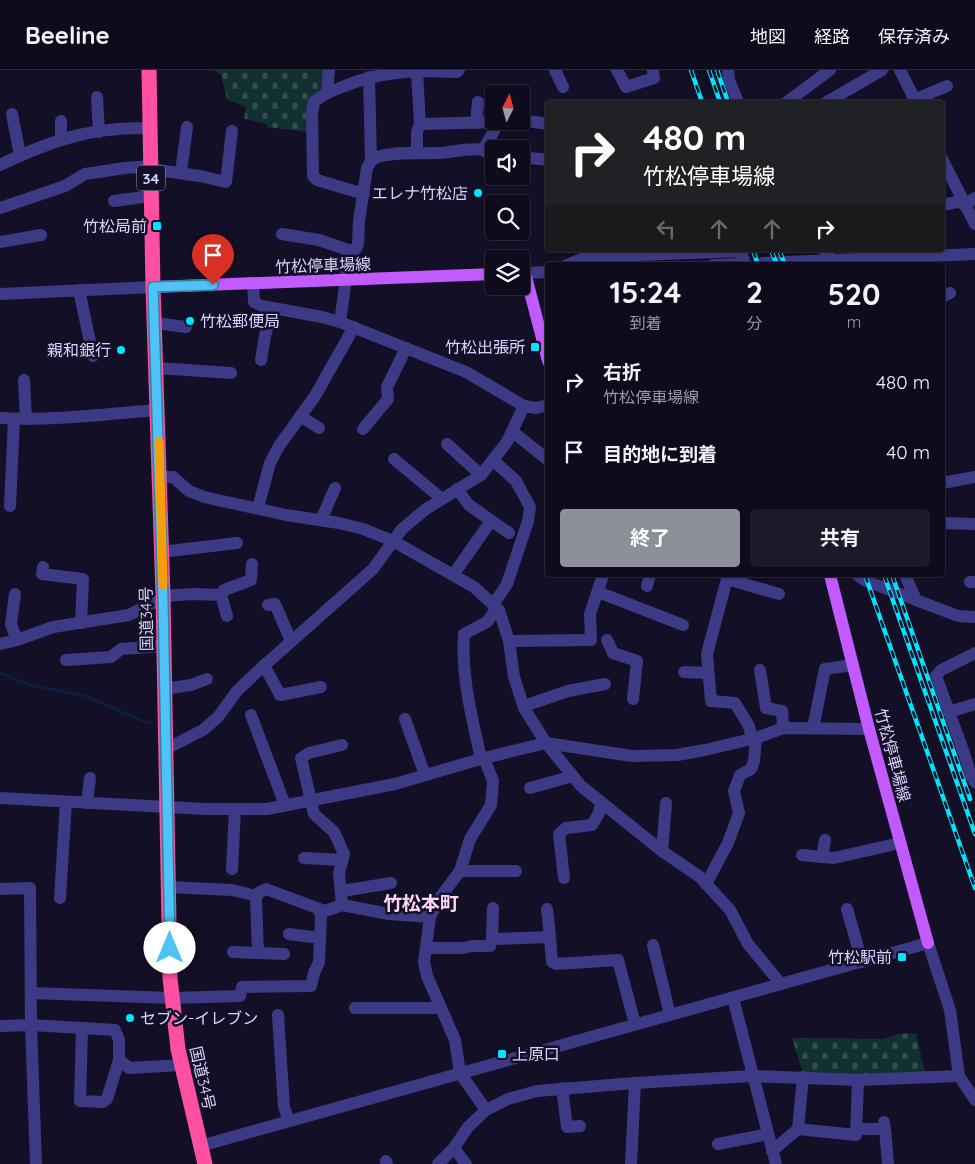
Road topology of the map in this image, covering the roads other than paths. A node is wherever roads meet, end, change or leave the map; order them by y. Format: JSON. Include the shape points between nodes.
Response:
{"nodes":[{"id":1,"x":149,"y":70,"type":"edge"},
{"id":2,"x":329,"y":70,"type":"edge"},
{"id":3,"x":432,"y":70,"type":"edge"},
{"id":4,"x":555,"y":70,"type":"edge"},
{"id":5,"x":617,"y":70,"type":"edge"},
{"id":6,"x":728,"y":70,"type":"edge"},
{"id":7,"x":830,"y":70,"type":"edge"},
{"id":8,"x":882,"y":70,"type":"edge"},
{"id":9,"x":900,"y":70,"type":"edge"},
{"id":10,"x":412,"y":71,"type":"edge"},
{"id":11,"x":653,"y":71,"type":"dead end"},
{"id":12,"x":460,"y":75,"type":"edge"},
{"id":13,"x":369,"y":77,"type":"junction"},
{"id":14,"x":947,"y":86,"type":"dead end"},
{"id":15,"x":562,"y":87,"type":"dead end"},
{"id":16,"x":327,"y":93,"type":"junction"},
{"id":17,"x":97,"y":97,"type":"dead end"},
{"id":18,"x":737,"y":100,"type":"edge"},
{"id":19,"x":789,"y":100,"type":"edge"},
{"id":20,"x":830,"y":100,"type":"edge"},
{"id":21,"x":911,"y":100,"type":"edge"},
{"id":22,"x":478,"y":102,"type":"dead end"},
{"id":23,"x":12,"y":114,"type":"dead end"},
{"id":24,"x":61,"y":121,"type":"dead end"},
{"id":25,"x":530,"y":121,"type":"edge"},
{"id":26,"x":476,"y":123,"type":"junction"},
{"id":27,"x":485,"y":123,"type":"edge"},
{"id":28,"x":420,"y":124,"type":"junction"},
{"id":29,"x":545,"y":124,"type":"edge"},
{"id":30,"x":150,"y":128,"type":"junction"},
{"id":31,"x":187,"y":128,"type":"dead end"},
{"id":32,"x":497,"y":130,"type":"edge"},
{"id":33,"x":232,"y":131,"type":"dead end"},
{"id":34,"x":99,"y":132,"type":"junction"},
{"id":35,"x":61,"y":140,"type":"junction"},
{"id":36,"x":483,"y":150,"type":"joint"},
{"id":37,"x":417,"y":153,"type":"junction"},
{"id":38,"x":20,"y":155,"type":"junction"},
{"id":39,"x":530,"y":158,"type":"edge"},
{"id":40,"x":545,"y":160,"type":"edge"},
{"id":41,"x":371,"y":161,"type":"junction"},
{"id":42,"x":945,"y":164,"type":"edge"},
{"id":43,"x":0,"y":165,"type":"edge"},
{"id":44,"x":151,"y":168,"type":"junction"},
{"id":45,"x":181,"y":172,"type":"junction"},
{"id":46,"x":364,"y":194,"type":"junction"},
{"id":47,"x":151,"y":196,"type":"junction"},
{"id":48,"x":114,"y":201,"type":"dead end"},
{"id":49,"x":967,"y":201,"type":"edge"},
{"id":50,"x":945,"y":205,"type":"edge"},
{"id":51,"x":0,"y":208,"type":"edge"},
{"id":52,"x":975,"y":224,"type":"edge"},
{"id":53,"x":282,"y":234,"type":"dead end"},
{"id":54,"x":41,"y":235,"type":"dead end"},
{"id":55,"x":0,"y":242,"type":"edge"},
{"id":56,"x":354,"y":252,"type":"junction"},
{"id":57,"x":675,"y":252,"type":"edge"},
{"id":58,"x":826,"y":252,"type":"edge"},
{"id":59,"x":975,"y":254,"type":"edge"},
{"id":60,"x":574,"y":262,"type":"edge"},
{"id":61,"x":787,"y":262,"type":"edge"},
{"id":62,"x":834,"y":262,"type":"edge"},
{"id":63,"x":545,"y":272,"type":"edge"},
{"id":64,"x":530,"y":273,"type":"edge"},
{"id":65,"x":485,"y":274,"type":"edge"},
{"id":66,"x":347,"y":280,"type":"junction"},
{"id":67,"x":253,"y":283,"type":"junction"},
{"id":68,"x":153,"y":287,"type":"junction"},
{"id":69,"x":79,"y":290,"type":"junction"},
{"id":70,"x":0,"y":294,"type":"edge"},
{"id":71,"x":529,"y":295,"type":"edge"},
{"id":72,"x":273,"y":308,"type":"junction"},
{"id":73,"x":340,"y":322,"type":"junction"},
{"id":74,"x":155,"y":324,"type":"junction"},
{"id":75,"x":186,"y":327,"type":"dead end"},
{"id":76,"x":354,"y":327,"type":"junction"},
{"id":77,"x":406,"y":348,"type":"junction"},
{"id":78,"x":545,"y":350,"type":"edge"},
{"id":79,"x":93,"y":356,"type":"dead end"},
{"id":80,"x":261,"y":360,"type":"dead end"},
{"id":81,"x":157,"y":368,"type":"junction"},
{"id":82,"x":231,"y":373,"type":"dead end"},
{"id":83,"x":24,"y":380,"type":"dead end"},
{"id":84,"x":388,"y":394,"type":"junction"},
{"id":85,"x":400,"y":402,"type":"dead end"},
{"id":86,"x":524,"y":406,"type":"junction"},
{"id":87,"x":545,"y":406,"type":"edge"},
{"id":88,"x":158,"y":410,"type":"junction"},
{"id":89,"x":300,"y":416,"type":"junction"},
{"id":90,"x":0,"y":418,"type":"edge"},
{"id":91,"x":20,"y":419,"type":"junction"},
{"id":92,"x":319,"y":428,"type":"dead end"},
{"id":93,"x":363,"y":429,"type":"dead end"},
{"id":94,"x":513,"y":432,"type":"junction"},
{"id":95,"x":447,"y":444,"type":"dead end"},
{"id":96,"x":545,"y":458,"type":"edge"},
{"id":97,"x":394,"y":459,"type":"dead end"},
{"id":98,"x":493,"y":460,"type":"junction"},
{"id":99,"x":6,"y":463,"type":"edge"},
{"id":100,"x":480,"y":475,"type":"junction"},
{"id":101,"x":160,"y":476,"type":"junction"},
{"id":102,"x":975,"y":477,"type":"edge"},
{"id":103,"x":945,"y":482,"type":"edge"},
{"id":104,"x":335,"y":488,"type":"dead end"},
{"id":105,"x":457,"y":489,"type":"junction"},
{"id":106,"x":442,"y":499,"type":"junction"},
{"id":107,"x":10,"y":506,"type":"dead end"},
{"id":108,"x":258,"y":508,"type":"junction"},
{"id":109,"x":321,"y":520,"type":"junction"},
{"id":110,"x":491,"y":521,"type":"junction"},
{"id":111,"x":945,"y":523,"type":"edge"},
{"id":112,"x":975,"y":524,"type":"edge"},
{"id":113,"x":509,"y":533,"type":"dead end"},
{"id":114,"x":393,"y":541,"type":"junction"},
{"id":115,"x":237,"y":543,"type":"dead end"},
{"id":116,"x":162,"y":552,"type":"junction"},
{"id":117,"x":252,"y":564,"type":"dead end"},
{"id":118,"x":42,"y":574,"type":"dead end"},
{"id":119,"x":454,"y":575,"type":"junction"},
{"id":120,"x":602,"y":577,"type":"edge"},
{"id":121,"x":727,"y":577,"type":"edge"},
{"id":122,"x":831,"y":577,"type":"edge"},
{"id":123,"x":860,"y":577,"type":"edge"},
{"id":124,"x":907,"y":577,"type":"edge"},
{"id":125,"x":598,"y":592,"type":"junction"},
{"id":126,"x":15,"y":594,"type":"dead end"},
{"id":127,"x":780,"y":594,"type":"dead end"},
{"id":128,"x":221,"y":595,"type":"junction"},
{"id":129,"x":163,"y":598,"type":"junction"},
{"id":130,"x":916,"y":600,"type":"junction"},
{"id":131,"x":275,"y":604,"type":"dead end"},
{"id":132,"x":495,"y":606,"type":"junction"},
{"id":133,"x":227,"y":616,"type":"dead end"},
{"id":134,"x":975,"y":617,"type":"edge"},
{"id":135,"x":81,"y":623,"type":"junction"},
{"id":136,"x":683,"y":625,"type":"dead end"},
{"id":137,"x":17,"y":640,"type":"junction"},
{"id":138,"x":591,"y":640,"type":"junction"},
{"id":139,"x":291,"y":641,"type":"junction"},
{"id":140,"x":509,"y":641,"type":"junction"},
{"id":141,"x":0,"y":644,"type":"edge"},
{"id":142,"x":164,"y":646,"type":"junction"},
{"id":143,"x":975,"y":653,"type":"edge"},
{"id":144,"x":66,"y":660,"type":"dead end"},
{"id":145,"x":853,"y":664,"type":"junction"},
{"id":146,"x":264,"y":665,"type":"junction"},
{"id":147,"x":760,"y":670,"type":"dead end"},
{"id":148,"x":684,"y":672,"type":"dead end"},
{"id":149,"x":708,"y":673,"type":"junction"},
{"id":150,"x":207,"y":679,"type":"dead end"},
{"id":151,"x":605,"y":684,"type":"dead end"},
{"id":152,"x":321,"y":687,"type":"dead end"},
{"id":153,"x":164,"y":689,"type":"junction"},
{"id":154,"x":633,"y":699,"type":"dead end"},
{"id":155,"x":975,"y":704,"type":"edge"},
{"id":156,"x":524,"y":706,"type":"junction"},
{"id":157,"x":949,"y":712,"type":"junction"},
{"id":158,"x":251,"y":715,"type":"dead end"},
{"id":159,"x":406,"y":719,"type":"dead end"},
{"id":160,"x":783,"y":728,"type":"junction"},
{"id":161,"x":813,"y":728,"type":"junction"},
{"id":162,"x":869,"y":729,"type":"junction"},
{"id":163,"x":754,"y":738,"type":"junction"},
{"id":164,"x":546,"y":743,"type":"junction"},
{"id":165,"x":342,"y":745,"type":"dead end"},
{"id":166,"x":166,"y":749,"type":"junction"},
{"id":167,"x":970,"y":751,"type":"edge"},
{"id":168,"x":482,"y":758,"type":"junction"},
{"id":169,"x":425,"y":775,"type":"junction"},
{"id":170,"x":573,"y":776,"type":"junction"},
{"id":171,"x":90,"y":778,"type":"dead end"},
{"id":172,"x":975,"y":782,"type":"edge"},
{"id":173,"x":530,"y":788,"type":"dead end"},
{"id":174,"x":0,"y":798,"type":"edge"},
{"id":175,"x":311,"y":801,"type":"junction"},
{"id":176,"x":66,"y":802,"type":"junction"},
{"id":177,"x":602,"y":802,"type":"junction"},
{"id":178,"x":86,"y":803,"type":"junction"},
{"id":179,"x":666,"y":803,"type":"dead end"},
{"id":180,"x":285,"y":805,"type":"junction"},
{"id":181,"x":167,"y":806,"type":"junction"},
{"id":182,"x":235,"y":810,"type":"junction"},
{"id":183,"x":825,"y":840,"type":"dead end"},
{"id":184,"x":900,"y":844,"type":"junction"},
{"id":185,"x":662,"y":851,"type":"junction"},
{"id":186,"x":802,"y":854,"type":"dead end"},
{"id":187,"x":822,"y":857,"type":"junction"},
{"id":188,"x":304,"y":858,"type":"dead end"},
{"id":189,"x":342,"y":860,"type":"junction"},
{"id":190,"x":232,"y":869,"type":"dead end"},
{"id":191,"x":460,"y":871,"type":"junction"},
{"id":192,"x":516,"y":871,"type":"dead end"},
{"id":193,"x":564,"y":878,"type":"dead end"},
{"id":194,"x":391,"y":882,"type":"dead end"},
{"id":195,"x":706,"y":884,"type":"junction"},
{"id":196,"x":170,"y":887,"type":"junction"},
{"id":197,"x":0,"y":889,"type":"edge"},
{"id":198,"x":342,"y":891,"type":"junction"},
{"id":199,"x":249,"y":894,"type":"dead end"},
{"id":200,"x":60,"y":898,"type":"dead end"},
{"id":201,"x":342,"y":905,"type":"junction"},
{"id":202,"x":494,"y":908,"type":"dead end"},
{"id":203,"x":319,"y":909,"type":"junction"},
{"id":204,"x":547,"y":909,"type":"dead end"},
{"id":205,"x":847,"y":909,"type":"dead end"},
{"id":206,"x":430,"y":918,"type":"junction"},
{"id":207,"x":289,"y":934,"type":"dead end"},
{"id":208,"x":550,"y":937,"type":"junction"},
{"id":209,"x":320,"y":938,"type":"junction"},
{"id":210,"x":492,"y":939,"type":"junction"},
{"id":211,"x":928,"y":943,"type":"junction"},
{"id":212,"x":653,"y":945,"type":"dead end"},
{"id":213,"x":426,"y":948,"type":"junction"},
{"id":214,"x":233,"y":952,"type":"dead end"},
{"id":215,"x":258,"y":953,"type":"junction"},
{"id":216,"x":284,"y":954,"type":"dead end"},
{"id":217,"x":862,"y":962,"type":"junction"},
{"id":218,"x":780,"y":984,"type":"junction"},
{"id":219,"x":31,"y":993,"type":"junction"},
{"id":220,"x":172,"y":998,"type":"junction"},
{"id":221,"x":733,"y":998,"type":"junction"},
{"id":222,"x":355,"y":1008,"type":"dead end"},
{"id":223,"x":441,"y":1008,"type":"junction"},
{"id":224,"x":670,"y":1015,"type":"junction"},
{"id":225,"x":278,"y":1016,"type":"dead end"},
{"id":226,"x":635,"y":1024,"type":"junction"},
{"id":227,"x":32,"y":1025,"type":"junction"},
{"id":228,"x":0,"y":1026,"type":"edge"},
{"id":229,"x":82,"y":1028,"type":"junction"},
{"id":230,"x":119,"y":1060,"type":"junction"},
{"id":231,"x":182,"y":1065,"type":"junction"},
{"id":232,"x":460,"y":1073,"type":"junction"},
{"id":233,"x":752,"y":1076,"type":"junction"},
{"id":234,"x":959,"y":1076,"type":"junction"},
{"id":235,"x":804,"y":1077,"type":"junction"},
{"id":236,"x":858,"y":1080,"type":"junction"},
{"id":237,"x":635,"y":1083,"type":"junction"},
{"id":238,"x":562,"y":1088,"type":"junction"},
{"id":239,"x":975,"y":1100,"type":"edge"},
{"id":240,"x":486,"y":1110,"type":"junction"},
{"id":241,"x":289,"y":1121,"type":"junction"},
{"id":242,"x":580,"y":1126,"type":"dead end"},
{"id":243,"x":798,"y":1129,"type":"junction"},
{"id":244,"x":856,"y":1129,"type":"junction"},
{"id":245,"x":768,"y":1134,"type":"junction"},
{"id":246,"x":718,"y":1144,"type":"dead end"},
{"id":247,"x":200,"y":1146,"type":"junction"},
{"id":248,"x":454,"y":1148,"type":"junction"},
{"id":249,"x":772,"y":1151,"type":"junction"},
{"id":250,"x":36,"y":1164,"type":"edge"},
{"id":251,"x":205,"y":1164,"type":"edge"},
{"id":252,"x":438,"y":1164,"type":"edge"},
{"id":253,"x":466,"y":1164,"type":"edge"},
{"id":254,"x":631,"y":1164,"type":"edge"},
{"id":255,"x":776,"y":1164,"type":"edge"},
{"id":256,"x":888,"y":1164,"type":"edge"}],
"edges":[{"from":1,"to":30,"type":"highway","name":"国道34号","number":"34"},
{"from":2,"to":16,"type":"street"},
{"from":3,"to":10,"type":"street"},
{"from":3,"to":12,"type":"street"},
{"from":4,"to":15,"type":"street"},
{"from":5,"to":11,"type":"street","via":[[626,87],[654,78]]},
{"from":6,"to":18,"type":"street"},
{"from":7,"to":19,"type":"street"},
{"from":8,"to":20,"type":"street"},
{"from":9,"to":21,"type":"street"},
{"from":10,"to":13,"type":"street"},
{"from":10,"to":28,"type":"street"},
{"from":13,"to":16,"type":"street"},
{"from":13,"to":41,"type":"street"},
{"from":14,"to":21,"type":"street"},
{"from":16,"to":46,"type":"street","via":[[314,102],[312,108],[313,176]]},
{"from":17,"to":34,"type":"street"},
{"from":22,"to":26,"type":"street"},
{"from":23,"to":38,"type":"street"},
{"from":24,"to":35,"type":"street"},
{"from":25,"to":29,"type":"street"},
{"from":26,"to":27,"type":"street"},
{"from":26,"to":28,"type":"street"},
{"from":28,"to":37,"type":"street"},
{"from":30,"to":34,"type":"street"},
{"from":30,"to":44,"type":"highway","name":"国道34号","number":"34"},
{"from":31,"to":45,"type":"street"},
{"from":32,"to":36,"type":"street"},
{"from":33,"to":45,"type":"street","via":[[226,182]]},
{"from":34,"to":35,"type":"street"},
{"from":35,"to":38,"type":"street"},
{"from":36,"to":37,"type":"street"},
{"from":37,"to":41,"type":"street","via":[[377,157]]},
{"from":38,"to":43,"type":"street"},
{"from":39,"to":40,"type":"street"},
{"from":41,"to":46,"type":"street"},
{"from":42,"to":49,"type":"street"},
{"from":44,"to":45,"type":"street"},
{"from":44,"to":47,"type":"highway","name":"国道34号","number":"34"},
{"from":44,"to":51,"type":"street","via":[[85,174],[65,186]]},
{"from":46,"to":56,"type":"street","via":[[358,244]]},
{"from":47,"to":48,"type":"street"},
{"from":47,"to":68,"type":"highway","name":"国道34号","number":"34"},
{"from":49,"to":50,"type":"street"},
{"from":49,"to":52,"type":"street"},
{"from":53,"to":56,"type":"street","via":[[319,240]]},
{"from":54,"to":55,"type":"street"},
{"from":56,"to":66,"type":"street","via":[[348,265]]},
{"from":57,"to":60,"type":"street","via":[[586,257]]},
{"from":58,"to":62,"type":"street","bridge":true},
{"from":59,"to":61,"type":"street"},
{"from":63,"to":64,"type":"street"},
{"from":65,"to":66,"type":"main road","name":"竹松停車場線"},
{"from":66,"to":67,"type":"main road","name":"竹松停車場線"},
{"from":66,"to":73,"type":"street"},
{"from":67,"to":68,"type":"main road","name":"竹松停車場線"},
{"from":67,"to":72,"type":"street","via":[[254,302]]},
{"from":68,"to":69,"type":"street"},
{"from":68,"to":74,"type":"highway","name":"国道34号","number":"34"},
{"from":69,"to":70,"type":"street"},
{"from":69,"to":79,"type":"street"},
{"from":71,"to":78,"type":"main road"},
{"from":72,"to":73,"type":"street"},
{"from":72,"to":80,"type":"street"},
{"from":73,"to":76,"type":"street"},
{"from":74,"to":75,"type":"street"},
{"from":74,"to":81,"type":"highway","name":"国道34号","number":"34"},
{"from":76,"to":77,"type":"street"},
{"from":76,"to":89,"type":"street"},
{"from":77,"to":84,"type":"street","via":[[388,386]]},
{"from":77,"to":86,"type":"street","via":[[466,372]]},
{"from":81,"to":82,"type":"street"},
{"from":81,"to":88,"type":"highway","name":"国道34号","number":"34"},
{"from":83,"to":91,"type":"street"},
{"from":84,"to":85,"type":"street"},
{"from":84,"to":93,"type":"street"},
{"from":86,"to":87,"type":"street"},
{"from":86,"to":94,"type":"street"},
{"from":88,"to":91,"type":"street"},
{"from":88,"to":101,"type":"highway","name":"国道34号","number":"34"},
{"from":89,"to":92,"type":"street"},
{"from":89,"to":108,"type":"street","via":[[270,463]]},
{"from":90,"to":91,"type":"street"},
{"from":91,"to":99,"type":"street"},
{"from":94,"to":96,"type":"street"},
{"from":94,"to":98,"type":"street"},
{"from":95,"to":100,"type":"street"},
{"from":97,"to":106,"type":"street"},
{"from":98,"to":100,"type":"street"},
{"from":98,"to":132,"type":"street","via":[[516,481],[530,507],[507,584]]},
{"from":99,"to":107,"type":"street"},
{"from":100,"to":105,"type":"street"},
{"from":101,"to":108,"type":"street","via":[[173,476],[189,491],[204,497]]},
{"from":101,"to":116,"type":"highway","name":"国道34号","number":"34"},
{"from":102,"to":103,"type":"street"},
{"from":104,"to":109,"type":"street"},
{"from":105,"to":106,"type":"street"},
{"from":105,"to":110,"type":"street","via":[[469,505]]},
{"from":106,"to":114,"type":"street","via":[[402,529]]},
{"from":108,"to":109,"type":"street","via":[[286,516]]},
{"from":109,"to":114,"type":"street","via":[[364,529]]},
{"from":110,"to":113,"type":"street"},
{"from":110,"to":119,"type":"street"},
{"from":111,"to":112,"type":"street"},
{"from":114,"to":119,"type":"street"},
{"from":114,"to":139,"type":"street","via":[[373,569]]},
{"from":115,"to":116,"type":"street"},
{"from":116,"to":129,"type":"highway","name":"国道34号","number":"34"},
{"from":117,"to":128,"type":"street","via":[[251,580],[224,590]]},
{"from":118,"to":135,"type":"street","via":[[70,573],[83,579]]},
{"from":119,"to":132,"type":"street"},
{"from":120,"to":125,"type":"street"},
{"from":121,"to":127,"type":"street"},
{"from":121,"to":149,"type":"street","via":[[707,654]]},
{"from":122,"to":145,"type":"main road","name":"竹松停車場線"},
{"from":123,"to":130,"type":"street"},
{"from":124,"to":130,"type":"street"},
{"from":125,"to":136,"type":"street"},
{"from":125,"to":138,"type":"street","via":[[590,614]]},
{"from":126,"to":137,"type":"street","via":[[11,624]]},
{"from":128,"to":129,"type":"street"},
{"from":128,"to":133,"type":"street"},
{"from":129,"to":135,"type":"street","via":[[129,615]]},
{"from":129,"to":142,"type":"highway","name":"国道34号","number":"34"},
{"from":130,"to":134,"type":"street","via":[[958,616]]},
{"from":131,"to":139,"type":"street"},
{"from":132,"to":140,"type":"street"},
{"from":132,"to":168,"type":"street","via":[[488,622],[464,634],[465,684]]},
{"from":135,"to":137,"type":"street","via":[[53,627]]},
{"from":137,"to":141,"type":"street"},
{"from":138,"to":140,"type":"street"},
{"from":138,"to":154,"type":"street","via":[[609,640],[613,653],[637,661]]},
{"from":139,"to":146,"type":"street"},
{"from":140,"to":156,"type":"street","via":[[514,677]]},
{"from":142,"to":144,"type":"street","via":[[121,649],[111,657]]},
{"from":142,"to":153,"type":"highway","name":"国道34号","number":"34"},
{"from":143,"to":157,"type":"street","via":[[941,670],[936,676]]},
{"from":145,"to":161,"type":"street","via":[[825,669]]},
{"from":145,"to":162,"type":"main road","name":"竹松停車場線"},
{"from":146,"to":152,"type":"street","via":[[280,695]]},
{"from":146,"to":166,"type":"street","via":[[236,691],[218,717],[203,730]]},
{"from":147,"to":160,"type":"street","via":[[766,708],[782,711]]},
{"from":148,"to":149,"type":"street"},
{"from":149,"to":163,"type":"street","via":[[711,701],[735,703]]},
{"from":150,"to":153,"type":"street"},
{"from":151,"to":156,"type":"street","via":[[568,691]]},
{"from":153,"to":166,"type":"highway","name":"国道34号","number":"34"},
{"from":155,"to":157,"type":"street"},
{"from":156,"to":164,"type":"street"},
{"from":157,"to":167,"type":"street"},
{"from":158,"to":180,"type":"street"},
{"from":159,"to":169,"type":"street"},
{"from":160,"to":161,"type":"street"},
{"from":160,"to":163,"type":"street"},
{"from":161,"to":162,"type":"street"},
{"from":162,"to":184,"type":"main road","name":"竹松停車場線"},
{"from":163,"to":164,"type":"street","via":[[677,755],[632,756]]},
{"from":163,"to":195,"type":"street","via":[[751,769],[740,775],[734,791],[739,814],[728,844]]},
{"from":164,"to":168,"type":"street"},
{"from":164,"to":170,"type":"street"},
{"from":165,"to":175,"type":"street","via":[[301,758]]},
{"from":166,"to":181,"type":"highway","name":"国道34号","number":"34"},
{"from":167,"to":172,"type":"street","via":[[971,776]]},
{"from":168,"to":169,"type":"street"},
{"from":168,"to":191,"type":"street","via":[[493,781],[490,805],[470,839]]},
{"from":169,"to":175,"type":"street"},
{"from":170,"to":173,"type":"street"},
{"from":170,"to":177,"type":"street"},
{"from":171,"to":178,"type":"street"},
{"from":174,"to":176,"type":"street"},
{"from":175,"to":180,"type":"street"},
{"from":175,"to":189,"type":"street","via":[[314,814],[334,832],[344,854]]},
{"from":176,"to":178,"type":"street"},
{"from":176,"to":200,"type":"street"},
{"from":177,"to":185,"type":"street"},
{"from":177,"to":193,"type":"street","via":[[592,825],[566,828],[560,834]]},
{"from":178,"to":181,"type":"street"},
{"from":179,"to":185,"type":"street"},
{"from":180,"to":182,"type":"street"},
{"from":181,"to":182,"type":"street"},
{"from":181,"to":196,"type":"highway","name":"国道34号","number":"34"},
{"from":182,"to":190,"type":"street"},
{"from":183,"to":187,"type":"street"},
{"from":184,"to":187,"type":"street","via":[[834,858]]},
{"from":184,"to":211,"type":"main road","name":"竹松停車場線"},
{"from":185,"to":195,"type":"street"},
{"from":186,"to":187,"type":"street"},
{"from":188,"to":189,"type":"street"},
{"from":189,"to":198,"type":"street","via":[[339,873]]},
{"from":191,"to":192,"type":"street"},
{"from":191,"to":206,"type":"street"},
{"from":194,"to":198,"type":"street"},
{"from":195,"to":218,"type":"street","via":[[730,910],[748,944]]},
{"from":196,"to":199,"type":"street"},
{"from":196,"to":220,"type":"highway","name":"国道34号","number":"34"},
{"from":197,"to":219,"type":"street","via":[[30,888]]},
{"from":198,"to":201,"type":"street"},
{"from":201,"to":203,"type":"street","via":[[325,911]]},
{"from":201,"to":206,"type":"street"},
{"from":202,"to":210,"type":"street"},
{"from":203,"to":209,"type":"street"},
{"from":203,"to":215,"type":"street","via":[[266,889],[258,893]]},
{"from":204,"to":208,"type":"street"},
{"from":205,"to":217,"type":"street"},
{"from":206,"to":213,"type":"street"},
{"from":207,"to":209,"type":"street"},
{"from":208,"to":210,"type":"street"},
{"from":208,"to":226,"type":"street","via":[[552,962],[556,964],[618,960]]},
{"from":209,"to":220,"type":"street","via":[[319,962],[311,986],[242,987],[240,996]]},
{"from":210,"to":213,"type":"street","via":[[490,946]]},
{"from":211,"to":217,"type":"street"},
{"from":211,"to":234,"type":"street","via":[[950,1010]]},
{"from":212,"to":224,"type":"street"},
{"from":213,"to":223,"type":"street","via":[[427,976]]},
{"from":214,"to":215,"type":"street"},
{"from":215,"to":216,"type":"street"},
{"from":217,"to":218,"type":"street"},
{"from":218,"to":221,"type":"street"},
{"from":219,"to":220,"type":"street"},
{"from":219,"to":227,"type":"street"},
{"from":220,"to":231,"type":"highway","name":"国道34号","number":"34"},
{"from":221,"to":224,"type":"street"},
{"from":221,"to":233,"type":"street"},
{"from":222,"to":223,"type":"street"},
{"from":223,"to":232,"type":"street","via":[[455,1040]]},
{"from":224,"to":226,"type":"street"},
{"from":225,"to":241,"type":"street","via":[[284,1107]]},
{"from":226,"to":232,"type":"street"},
{"from":227,"to":228,"type":"street"},
{"from":227,"to":229,"type":"street"},
{"from":227,"to":250,"type":"street"},
{"from":229,"to":230,"type":"street","via":[[115,1030],[119,1040]]},
{"from":229,"to":230,"type":"street","via":[[80,1101],[103,1102],[107,1099]]},
{"from":230,"to":231,"type":"street","via":[[129,1068]]},
{"from":231,"to":247,"type":"highway","name":"国道34号","number":"34"},
{"from":232,"to":240,"type":"street"},
{"from":232,"to":241,"type":"street"},
{"from":233,"to":235,"type":"street"},
{"from":233,"to":237,"type":"street"},
{"from":233,"to":245,"type":"street"},
{"from":234,"to":236,"type":"street"},
{"from":234,"to":239,"type":"street"},
{"from":235,"to":236,"type":"street"},
{"from":235,"to":243,"type":"street"},
{"from":236,"to":244,"type":"street"},
{"from":237,"to":238,"type":"street"},
{"from":237,"to":254,"type":"street"},
{"from":238,"to":240,"type":"street","via":[[508,1099]]},
{"from":238,"to":242,"type":"street","via":[[567,1127]]},
{"from":240,"to":248,"type":"street","via":[[468,1127]]},
{"from":241,"to":247,"type":"street"},
{"from":243,"to":244,"type":"street","via":[[856,1135]]},
{"from":243,"to":249,"type":"street"},
{"from":244,"to":256,"type":"street","via":[[885,1125]]},
{"from":245,"to":246,"type":"street"},
{"from":245,"to":249,"type":"street"},
{"from":247,"to":251,"type":"highway","name":"国道34号","number":"34"},
{"from":248,"to":252,"type":"street"},
{"from":248,"to":253,"type":"street"},
{"from":249,"to":255,"type":"street"}]}
